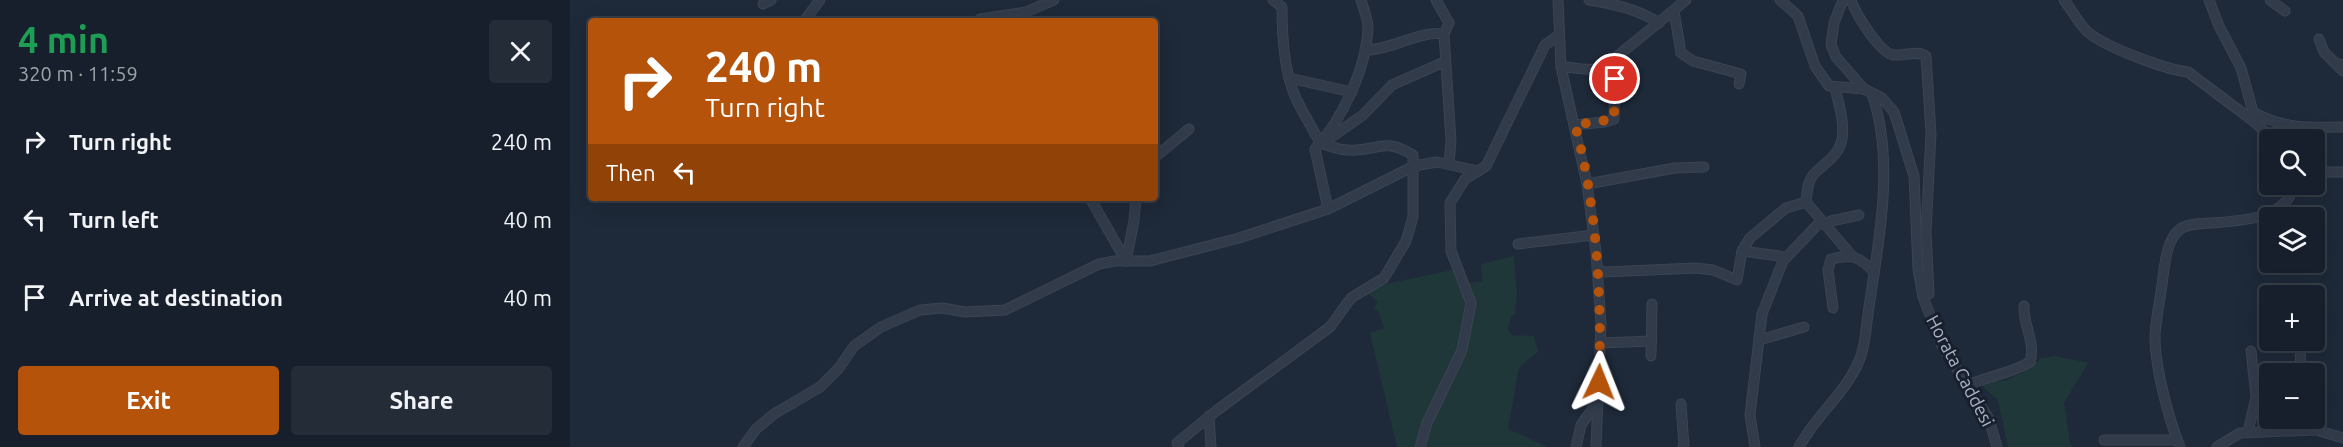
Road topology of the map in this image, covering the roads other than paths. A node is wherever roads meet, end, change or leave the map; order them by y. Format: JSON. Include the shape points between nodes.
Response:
{"nodes":[{"id":1,"x":820,"y":0,"type":"edge"},
{"id":2,"x":1054,"y":0,"type":"edge"},
{"id":3,"x":1273,"y":0,"type":"edge"},
{"id":4,"x":1361,"y":0,"type":"edge"},
{"id":5,"x":1436,"y":0,"type":"edge"},
{"id":6,"x":1558,"y":0,"type":"edge"},
{"id":7,"x":1589,"y":0,"type":"edge"},
{"id":8,"x":1686,"y":0,"type":"edge"},
{"id":9,"x":1780,"y":0,"type":"edge"},
{"id":10,"x":1843,"y":0,"type":"edge"},
{"id":11,"x":1851,"y":0,"type":"edge"},
{"id":12,"x":2064,"y":0,"type":"edge"},
{"id":13,"x":2209,"y":0,"type":"edge"},
{"id":14,"x":2270,"y":0,"type":"edge"},
{"id":15,"x":1674,"y":11,"type":"junction"},
{"id":16,"x":2285,"y":11,"type":"dead end"},
{"id":17,"x":806,"y":18,"type":"edge"},
{"id":18,"x":1009,"y":18,"type":"edge"},
{"id":19,"x":1659,"y":23,"type":"junction"},
{"id":20,"x":1444,"y":34,"type":"junction"},
{"id":21,"x":1558,"y":35,"type":"junction"},
{"id":22,"x":2319,"y":39,"type":"dead end"},
{"id":23,"x":1365,"y":50,"type":"junction"},
{"id":24,"x":1615,"y":58,"type":"junction"},
{"id":25,"x":1444,"y":62,"type":"junction"},
{"id":26,"x":2339,"y":64,"type":"edge"},
{"id":27,"x":1561,"y":67,"type":"junction"},
{"id":28,"x":2343,"y":71,"type":"edge"},
{"id":29,"x":1289,"y":78,"type":"junction"},
{"id":30,"x":1739,"y":84,"type":"dead end"},
{"id":31,"x":1835,"y":88,"type":"junction"},
{"id":32,"x":1868,"y":91,"type":"junction"},
{"id":33,"x":1352,"y":92,"type":"junction"},
{"id":34,"x":2253,"y":112,"type":"junction"},
{"id":35,"x":2256,"y":123,"type":"junction"},
{"id":36,"x":1575,"y":125,"type":"junction"},
{"id":37,"x":2343,"y":127,"type":"edge"},
{"id":38,"x":1189,"y":129,"type":"dead end"},
{"id":39,"x":2262,"y":129,"type":"edge"},
{"id":40,"x":1320,"y":142,"type":"junction"},
{"id":41,"x":1158,"y":155,"type":"edge"},
{"id":42,"x":1449,"y":164,"type":"junction"},
{"id":43,"x":1414,"y":166,"type":"junction"},
{"id":44,"x":1704,"y":167,"type":"dead end"},
{"id":45,"x":1478,"y":171,"type":"junction"},
{"id":46,"x":2325,"y":172,"type":"edge"},
{"id":47,"x":2343,"y":172,"type":"edge"},
{"id":48,"x":1587,"y":184,"type":"junction"},
{"id":49,"x":2291,"y":195,"type":"edge"},
{"id":50,"x":1092,"y":201,"type":"edge"},
{"id":51,"x":1136,"y":201,"type":"edge"},
{"id":52,"x":1806,"y":202,"type":"junction"},
{"id":53,"x":1328,"y":209,"type":"junction"},
{"id":54,"x":1859,"y":215,"type":"dead end"},
{"id":55,"x":1823,"y":223,"type":"junction"},
{"id":56,"x":1594,"y":235,"type":"junction"},
{"id":57,"x":1518,"y":244,"type":"dead end"},
{"id":58,"x":1742,"y":251,"type":"junction"},
{"id":59,"x":1852,"y":256,"type":"junction"},
{"id":60,"x":1126,"y":261,"type":"junction"},
{"id":61,"x":1783,"y":261,"type":"junction"},
{"id":62,"x":1597,"y":269,"type":"junction"},
{"id":63,"x":1874,"y":272,"type":"junction"},
{"id":64,"x":1929,"y":294,"type":"dead end"},
{"id":65,"x":1652,"y":304,"type":"dead end"},
{"id":66,"x":2024,"y":306,"type":"dead end"},
{"id":67,"x":1833,"y":308,"type":"dead end"},
{"id":68,"x":1804,"y":327,"type":"dead end"},
{"id":69,"x":1759,"y":340,"type":"junction"},
{"id":70,"x":1652,"y":341,"type":"junction"},
{"id":71,"x":1600,"y":343,"type":"junction"},
{"id":72,"x":2251,"y":351,"type":"dead end"},
{"id":73,"x":1652,"y":356,"type":"dead end"},
{"id":74,"x":1966,"y":386,"type":"junction"},
{"id":75,"x":1598,"y":401,"type":"junction"},
{"id":76,"x":1681,"y":404,"type":"dead end"},
{"id":77,"x":1209,"y":416,"type":"junction"},
{"id":78,"x":2299,"y":429,"type":"joint"},
{"id":79,"x":2248,"y":432,"type":"junction"},
{"id":80,"x":2343,"y":438,"type":"edge"},
{"id":81,"x":2104,"y":440,"type":"dead end"},
{"id":82,"x":2178,"y":444,"type":"edge"},
{"id":83,"x":1175,"y":446,"type":"edge"},
{"id":84,"x":743,"y":447,"type":"edge"},
{"id":85,"x":1211,"y":447,"type":"edge"},
{"id":86,"x":1420,"y":447,"type":"edge"},
{"id":87,"x":1576,"y":447,"type":"edge"},
{"id":88,"x":1597,"y":447,"type":"edge"},
{"id":89,"x":1683,"y":447,"type":"edge"},
{"id":90,"x":1755,"y":447,"type":"edge"},
{"id":91,"x":1799,"y":447,"type":"edge"},
{"id":92,"x":1997,"y":447,"type":"edge"},
{"id":93,"x":2217,"y":447,"type":"edge"}],
"edges":[{"from":1,"to":17,"type":"street"},
{"from":2,"to":18,"type":"street"},
{"from":3,"to":29,"type":"street","via":[[1282,7]]},
{"from":4,"to":23,"type":"street","via":[[1368,24]]},
{"from":5,"to":20,"type":"street","via":[[1449,23]]},
{"from":6,"to":21,"type":"street"},
{"from":7,"to":19,"type":"street","via":[[1647,15]]},
{"from":8,"to":15,"type":"street"},
{"from":9,"to":31,"type":"street","via":[[1798,16],[1815,66],[1829,86]]},
{"from":10,"to":32,"type":"street","name":"Horata Caddesi","via":[[1831,45],[1836,57]]},
{"from":11,"to":64,"type":"street","via":[[1882,51],[1926,56],[1931,134],[1926,231]]},
{"from":12,"to":35,"type":"street","via":[[2088,32],[2109,45],[2188,72]]},
{"from":13,"to":34,"type":"street","via":[[2241,69]]},
{"from":14,"to":16,"type":"street"},
{"from":15,"to":19,"type":"street"},
{"from":15,"to":30,"type":"street","via":[[1681,53],[1693,61],[1741,75]]},
{"from":19,"to":24,"type":"street"},
{"from":20,"to":23,"type":"street"},
{"from":20,"to":25,"type":"street"},
{"from":21,"to":27,"type":"street"},
{"from":21,"to":45,"type":"street","via":[[1545,45],[1490,158]]},
{"from":22,"to":26,"type":"street","via":[[2324,52]]},
{"from":23,"to":33,"type":"street"},
{"from":24,"to":27,"type":"street","via":[[1603,68],[1589,71]]},
{"from":24,"to":36,"type":"street","via":[[1614,119]]},
{"from":25,"to":40,"type":"street","via":[[1392,85],[1363,115]]},
{"from":25,"to":42,"type":"street","via":[[1451,141]]},
{"from":26,"to":28,"type":"street"},
{"from":27,"to":36,"type":"street"},
{"from":29,"to":33,"type":"street"},
{"from":29,"to":40,"type":"street"},
{"from":31,"to":32,"type":"street"},
{"from":31,"to":52,"type":"street","via":[[1843,122],[1841,143],[1812,176]]},
{"from":32,"to":63,"type":"street","via":[[1882,132],[1884,185]]},
{"from":32,"to":74,"type":"street","name":"Horata Caddesi","via":[[1882,98],[1894,112],[1905,142],[1914,176],[1923,297],[1942,346]]},
{"from":33,"to":40,"type":"street"},
{"from":34,"to":35,"type":"street"},
{"from":34,"to":37,"type":"street","via":[[2271,122],[2298,128]]},
{"from":35,"to":39,"type":"street"},
{"from":36,"to":48,"type":"street"},
{"from":38,"to":41,"type":"street"},
{"from":40,"to":43,"type":"street","via":[[1351,150],[1386,144],[1413,155]]},
{"from":40,"to":53,"type":"street","via":[[1315,149]]},
{"from":42,"to":43,"type":"street"},
{"from":42,"to":45,"type":"street"},
{"from":43,"to":53,"type":"street"},
{"from":43,"to":77,"type":"street","via":[[1413,217],[1406,241],[1384,278],[1351,298],[1330,327]]},
{"from":44,"to":48,"type":"street","via":[[1675,168]]},
{"from":45,"to":86,"type":"street","via":[[1465,179],[1450,203],[1451,251],[1471,303],[1462,350],[1427,423]]},
{"from":46,"to":47,"type":"street"},
{"from":48,"to":56,"type":"street"},
{"from":49,"to":82,"type":"street","via":[[2275,211],[2235,221],[2191,225],[2179,230],[2171,240],[2155,336],[2159,373]]},
{"from":50,"to":60,"type":"street"},
{"from":51,"to":60,"type":"street"},
{"from":52,"to":55,"type":"street"},
{"from":52,"to":58,"type":"street","via":[[1786,208],[1750,238]]},
{"from":53,"to":60,"type":"street","via":[[1150,261]]},
{"from":54,"to":55,"type":"street"},
{"from":55,"to":59,"type":"street"},
{"from":55,"to":61,"type":"street"},
{"from":56,"to":57,"type":"street"},
{"from":56,"to":62,"type":"street"},
{"from":58,"to":61,"type":"street","via":[[1779,256]]},
{"from":58,"to":62,"type":"street","via":[[1737,280],[1696,268],[1604,272]]},
{"from":59,"to":63,"type":"street"},
{"from":59,"to":67,"type":"street","via":[[1832,259],[1828,270]]},
{"from":60,"to":84,"type":"street","via":[[1099,264],[1005,310],[920,310],[881,327],[854,346],[820,387],[774,414]]},
{"from":61,"to":69,"type":"street","via":[[1762,314]]},
{"from":62,"to":71,"type":"street"},
{"from":63,"to":91,"type":"street","via":[[1860,360],[1845,387]]},
{"from":65,"to":70,"type":"street"},
{"from":66,"to":74,"type":"street","via":[[2032,347],[2030,362],[2012,372],[1991,375]]},
{"from":68,"to":69,"type":"street"},
{"from":69,"to":90,"type":"street","via":[[1750,415]]},
{"from":70,"to":71,"type":"street"},
{"from":70,"to":73,"type":"street"},
{"from":71,"to":75,"type":"street"},
{"from":72,"to":79,"type":"street","via":[[2256,397]]},
{"from":74,"to":92,"type":"street","name":"Horata Caddesi","via":[[1989,419]]},
{"from":75,"to":87,"type":"street","via":[[1581,425]]},
{"from":75,"to":88,"type":"street"},
{"from":76,"to":89,"type":"street"},
{"from":77,"to":83,"type":"street"},
{"from":77,"to":85,"type":"street"},
{"from":78,"to":79,"type":"street"},
{"from":78,"to":80,"type":"street"},
{"from":79,"to":93,"type":"street"},
{"from":81,"to":82,"type":"street"}]}
